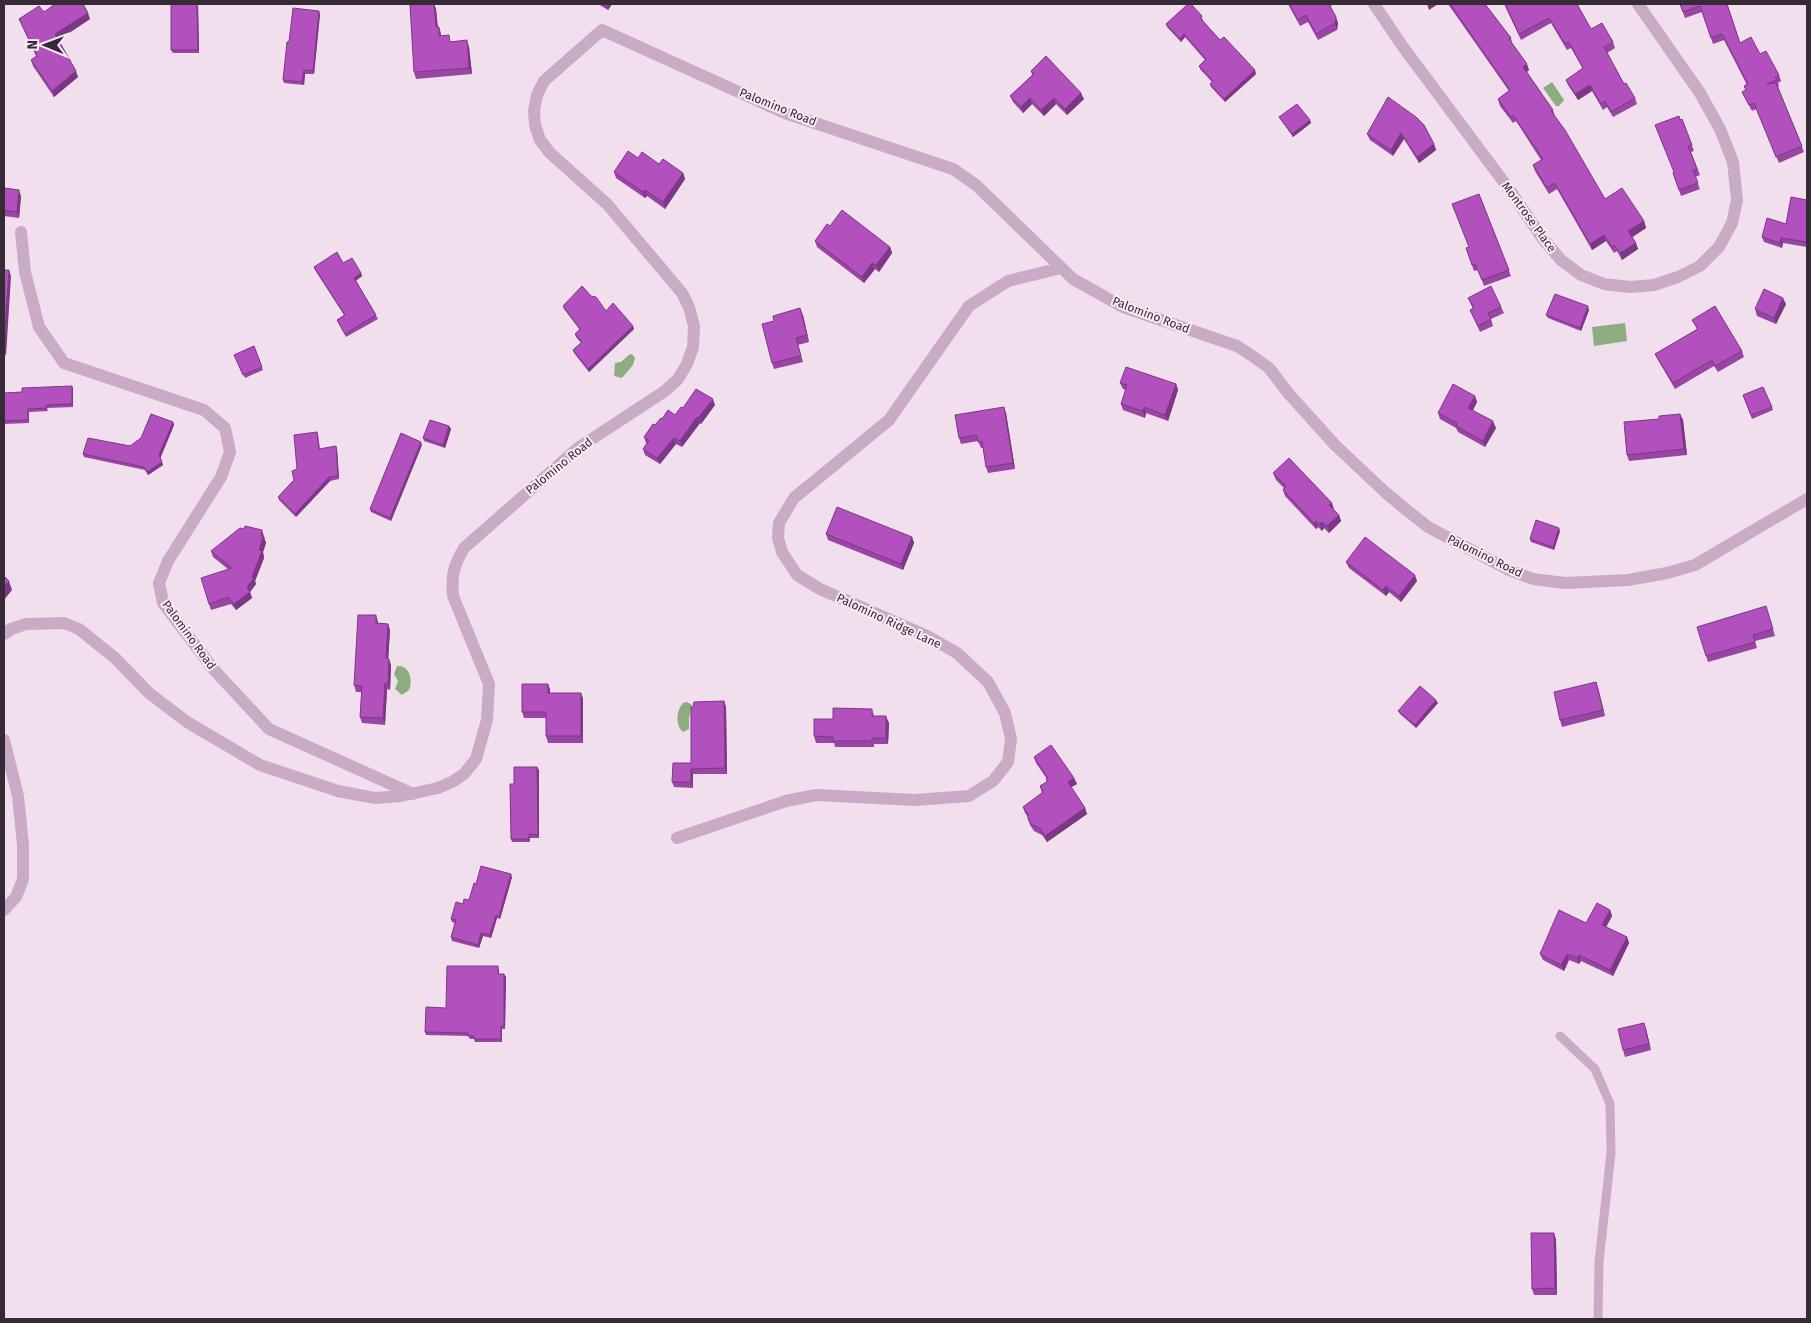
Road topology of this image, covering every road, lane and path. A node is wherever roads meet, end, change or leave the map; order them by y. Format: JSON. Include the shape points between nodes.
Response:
{"nodes":[{"id":1,"x":1374,"y":4,"type":"edge"},
{"id":2,"x":1638,"y":4,"type":"edge"},
{"id":3,"x":22,"y":232,"type":"dead end"},
{"id":4,"x":1061,"y":268,"type":"junction"},
{"id":5,"x":1807,"y":499,"type":"edge"},
{"id":6,"x":4,"y":634,"type":"edge"},
{"id":7,"x":4,"y":740,"type":"edge"},
{"id":8,"x":413,"y":794,"type":"junction"},
{"id":9,"x":678,"y":838,"type":"dead end"},
{"id":10,"x":4,"y":910,"type":"edge"},
{"id":11,"x":1560,"y":1036,"type":"dead end"},
{"id":12,"x":1598,"y":1319,"type":"edge"}],
"edges":[{"from":1,"to":2,"type":"street","name":"Montrose Place","via":[[1561,260],[1581,275],[1604,284],[1630,287],[1678,278],[1700,266],[1718,247],[1732,223],[1736,200],[1734,162],[1720,129],[1700,93]]},
{"from":3,"to":8,"type":"street","name":"Palomino Road","via":[[25,272],[38,327],[64,363],[204,410],[225,428],[230,452],[221,477],[168,561],[159,583],[163,603],[215,671],[269,729]]},
{"from":4,"to":5,"type":"street","name":"Palomino Road","via":[[1086,287],[1123,307],[1236,346],[1251,355],[1269,368],[1335,445],[1409,512],[1428,527],[1500,566],[1533,579],[1565,583],[1628,580],[1695,565]]},
{"from":4,"to":8,"type":"street","name":"Palomino Road","via":[[976,184],[954,169],[785,113],[602,30],[544,81],[537,96],[535,125],[540,140],[550,153],[607,204],[682,293],[694,326],[693,347],[678,379],[665,391],[578,448],[464,548],[455,563],[451,580],[453,596],[489,684],[487,720],[476,759],[464,774],[452,782]]},
{"from":4,"to":9,"type":"street","name":"Palomino Ridge Lane","via":[[1008,281],[968,306],[890,420],[794,498],[779,523],[778,538],[782,552],[797,575],[820,589],[927,636],[957,653],[988,682],[1005,713],[1011,739],[1008,762],[993,782],[969,796],[915,800],[816,795],[786,801]]},
{"from":6,"to":8,"type":"street","name":"Palomino Road","via":[[26,624],[64,623],[80,629],[187,722],[260,765],[338,792],[375,798]]},
{"from":7,"to":10,"type":"street","via":[[18,796],[23,845],[23,879],[16,897]]},
{"from":11,"to":12,"type":"lane","via":[[1595,1069],[1610,1104],[1611,1153],[1599,1262]]}]}
